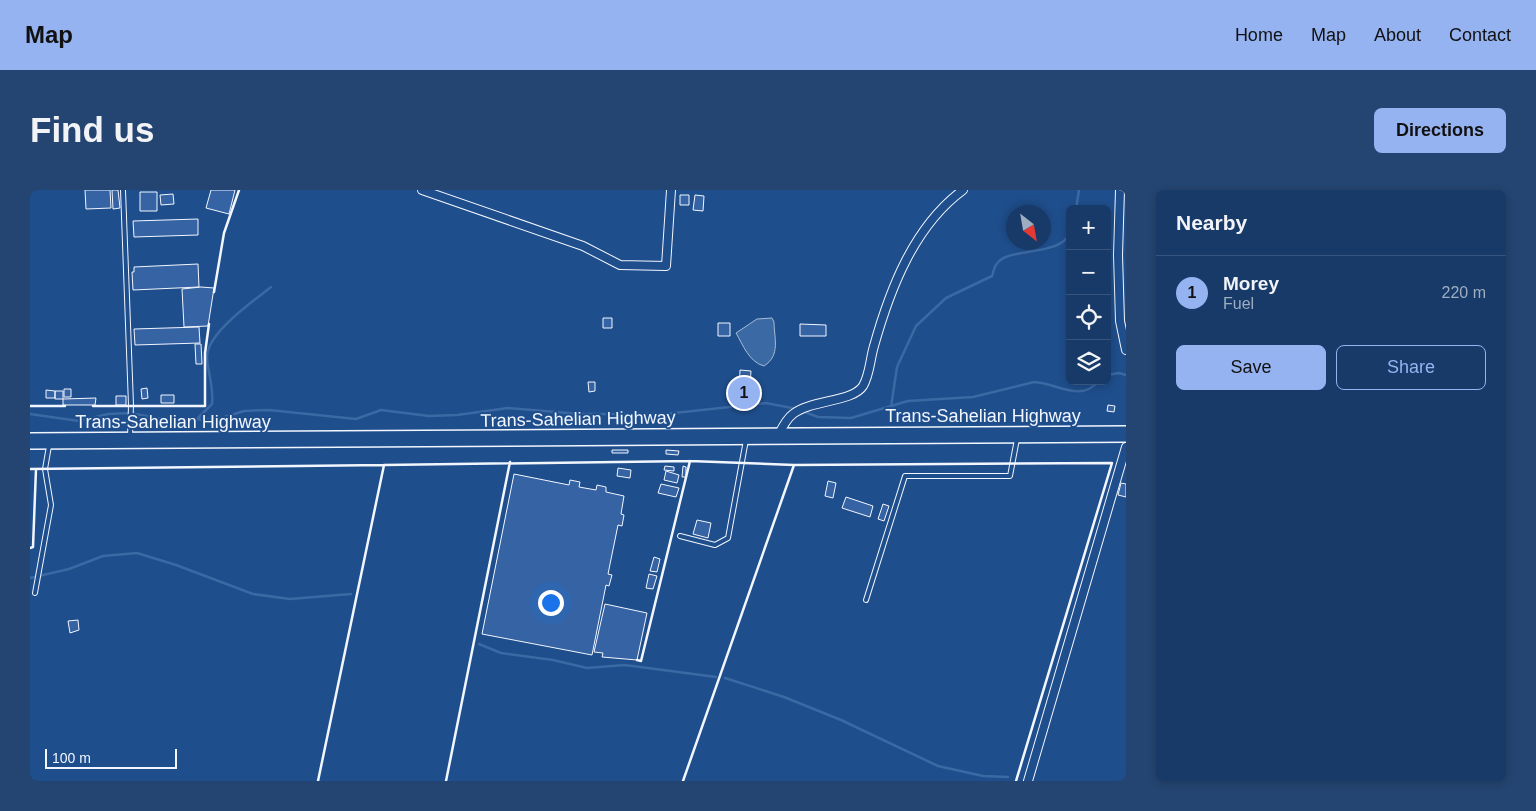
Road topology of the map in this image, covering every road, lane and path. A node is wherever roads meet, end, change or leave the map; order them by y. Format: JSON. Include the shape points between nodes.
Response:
{"nodes":[{"id":1,"x":123,"y":190,"type":"edge"},
{"id":2,"x":422,"y":190,"type":"edge"},
{"id":3,"x":671,"y":190,"type":"edge"},
{"id":4,"x":963,"y":190,"type":"edge"},
{"id":5,"x":1120,"y":190,"type":"edge"},
{"id":6,"x":1126,"y":350,"type":"edge"},
{"id":7,"x":1126,"y":434,"type":"edge"},
{"id":8,"x":1018,"y":435,"type":"junction"},
{"id":9,"x":747,"y":436,"type":"junction"},
{"id":10,"x":778,"y":436,"type":"junction"},
{"id":11,"x":130,"y":440,"type":"junction"},
{"id":12,"x":30,"y":441,"type":"edge"},
{"id":13,"x":50,"y":441,"type":"junction"},
{"id":14,"x":1126,"y":449,"type":"edge"},
{"id":15,"x":680,"y":536,"type":"dead end"},
{"id":16,"x":35,"y":593,"type":"dead end"},
{"id":17,"x":866,"y":600,"type":"dead end"},
{"id":18,"x":1028,"y":781,"type":"edge"}],
"edges":[{"from":1,"to":11,"type":"lane"},
{"from":2,"to":3,"type":"street","via":[[583,246],[620,265],[666,266]]},
{"from":4,"to":10,"type":"street","via":[[933,218],[914,246],[892,292],[862,388],[800,410],[787,420]]},
{"from":5,"to":6,"type":"street","via":[[1120,321]]},
{"from":7,"to":8,"type":"highway","name":"Trans-Sahelian Highway"},
{"from":8,"to":10,"type":"highway","name":"Trans-Sahelian Highway"},
{"from":8,"to":17,"type":"lane","via":[[1010,476],[905,476]]},
{"from":9,"to":10,"type":"highway","name":"Trans-Sahelian Highway"},
{"from":9,"to":11,"type":"highway","name":"Trans-Sahelian Highway"},
{"from":9,"to":15,"type":"lane","via":[[728,538],[715,545]]},
{"from":11,"to":13,"type":"highway","name":"Trans-Sahelian Highway"},
{"from":12,"to":13,"type":"highway","name":"Trans-Sahelian Highway"},
{"from":13,"to":16,"type":"lane","via":[[45,469],[50,505]]},
{"from":14,"to":18,"type":"street"}]}
